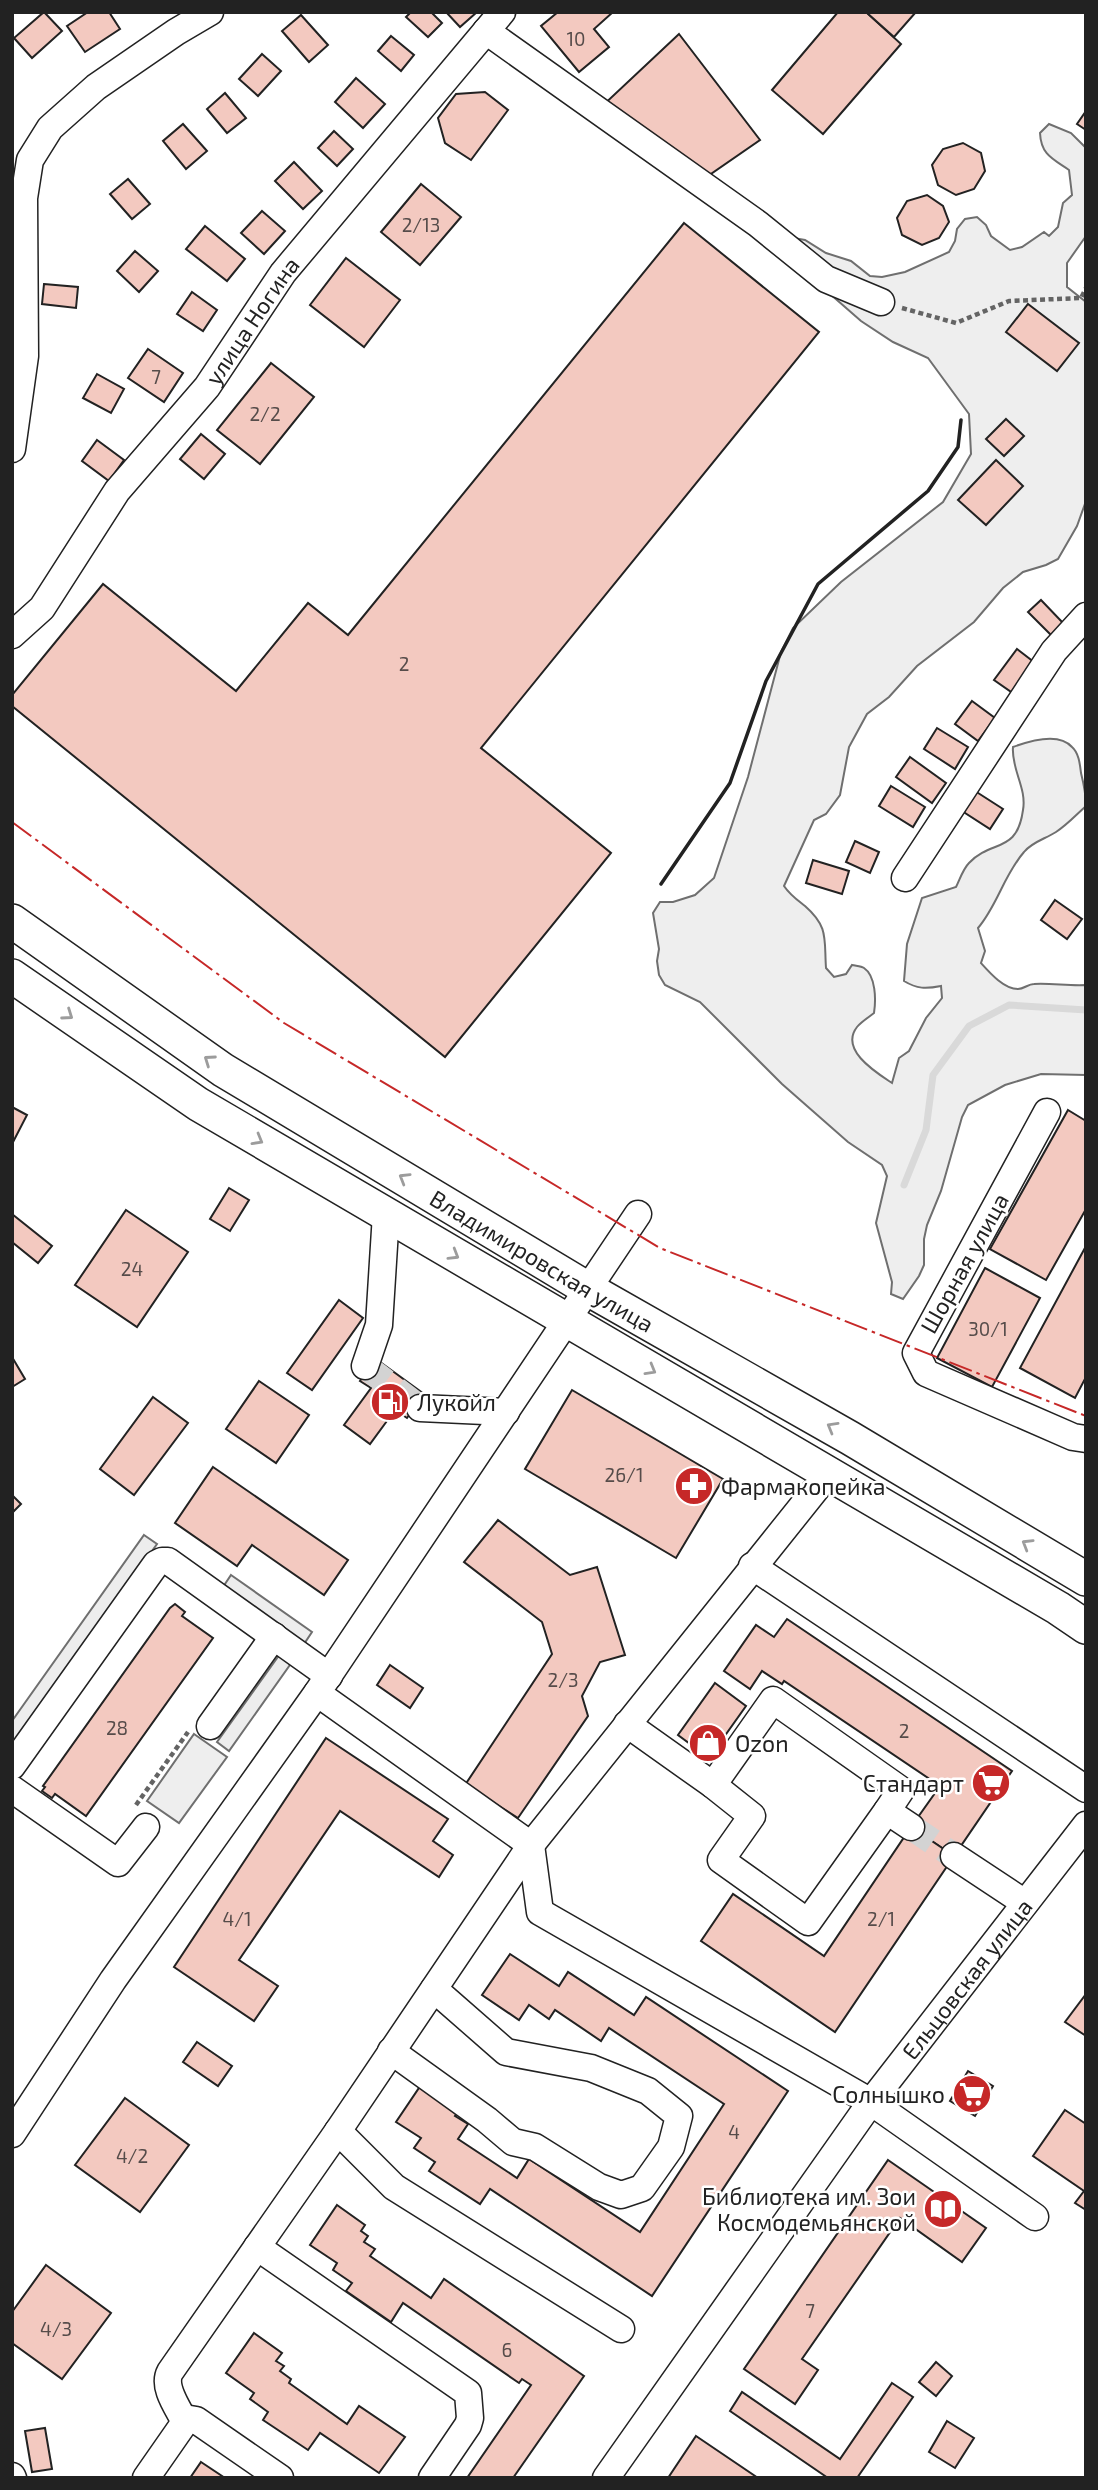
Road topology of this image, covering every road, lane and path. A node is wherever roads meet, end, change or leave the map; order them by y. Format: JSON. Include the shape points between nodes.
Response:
{"nodes":[{"id":1,"x":210,"y":12,"type":"edge"},
{"id":2,"x":494,"y":22,"type":"edge"},
{"id":3,"x":18,"y":236,"type":"edge"},
{"id":4,"x":1086,"y":288,"type":"edge"},
{"id":5,"x":881,"y":302,"type":"joint"},
{"id":6,"x":12,"y":449,"type":"edge"},
{"id":7,"x":1086,"y":616,"type":"edge"},
{"id":8,"x":12,"y":635,"type":"edge"},
{"id":9,"x":905,"y":878,"type":"dead end"},
{"id":10,"x":12,"y":921,"type":"edge"},
{"id":11,"x":12,"y":976,"type":"edge"},
{"id":12,"x":1047,"y":1112,"type":"dead end"},
{"id":13,"x":386,"y":1214,"type":"junction"},
{"id":14,"x":638,"y":1214,"type":"dead end"},
{"id":15,"x":588,"y":1289,"type":"junction"},
{"id":16,"x":567,"y":1321,"type":"junction"},
{"id":17,"x":365,"y":1366,"type":"dead end"},
{"id":18,"x":420,"y":1408,"type":"tunnel mouth"},
{"id":19,"x":506,"y":1412,"type":"junction"},
{"id":20,"x":1086,"y":1439,"type":"edge"},
{"id":21,"x":828,"y":1474,"type":"junction"},
{"id":22,"x":752,"y":1566,"type":"junction"},
{"id":23,"x":1086,"y":1579,"type":"edge"},
{"id":24,"x":1086,"y":1627,"type":"edge"},
{"id":25,"x":274,"y":1636,"type":"junction"},
{"id":26,"x":323,"y":1684,"type":"junction"},
{"id":27,"x":627,"y":1724,"type":"junction"},
{"id":28,"x":210,"y":1726,"type":"joint"},
{"id":29,"x":12,"y":1766,"type":"edge"},
{"id":30,"x":713,"y":1785,"type":"junction"},
{"id":31,"x":12,"y":1789,"type":"edge"},
{"id":32,"x":1086,"y":1789,"type":"edge"},
{"id":33,"x":887,"y":1811,"type":"junction"},
{"id":34,"x":1086,"y":1825,"type":"edge"},
{"id":35,"x":146,"y":1827,"type":"joint"},
{"id":36,"x":911,"y":1828,"type":"tunnel mouth"},
{"id":37,"x":531,"y":1845,"type":"junction"},
{"id":38,"x":954,"y":1856,"type":"tunnel mouth"},
{"id":39,"x":1025,"y":1903,"type":"junction"},
{"id":40,"x":433,"y":1989,"type":"junction"},
{"id":41,"x":391,"y":2051,"type":"junction"},
{"id":42,"x":871,"y":2102,"type":"junction"},
{"id":43,"x":338,"y":2131,"type":"junction"},
{"id":44,"x":12,"y":2134,"type":"edge"},
{"id":45,"x":1035,"y":2217,"type":"dead end"},
{"id":46,"x":257,"y":2247,"type":"junction"},
{"id":47,"x":621,"y":2329,"type":"dead end"},
{"id":48,"x":185,"y":2422,"type":"junction"},
{"id":49,"x":146,"y":2478,"type":"edge"},
{"id":50,"x":280,"y":2478,"type":"edge"},
{"id":51,"x":432,"y":2478,"type":"edge"},
{"id":52,"x":606,"y":2478,"type":"edge"}],
"edges":[{"from":1,"to":3,"type":"street","via":[[96,87],[50,128],[30,160]]},
{"from":2,"to":5,"type":"street","via":[[826,279]]},
{"from":2,"to":8,"type":"street","name":"улица Ногина","via":[[284,273],[207,387],[117,491],[43,608]]},
{"from":3,"to":6,"type":"street","via":[[25,356]]},
{"from":4,"to":5,"type":"path","via":[[1081,298],[1009,301],[956,323]]},
{"from":7,"to":9,"type":"street","via":[[1054,651]]},
{"from":15,"to":10,"type":"main road","name":"Владимировская улица","one_way":true,"via":[[223,1070]]},
{"from":11,"to":13,"type":"main road","name":"Владимировская улица","one_way":true,"via":[[198,1104]]},
{"from":12,"to":20,"type":"street","name":"Шорная улица","via":[[916,1353],[926,1374]]},
{"from":13,"to":16,"type":"main road","name":"Владимировская улица","one_way":true},
{"from":13,"to":17,"type":"street","via":[[379,1325]]},
{"from":14,"to":15,"type":"street"},
{"from":15,"to":16,"type":"street"},
{"from":23,"to":15,"type":"main road","name":"Владимировская улица","one_way":true},
{"from":16,"to":19,"type":"street"},
{"from":16,"to":21,"type":"main road","name":"Владимировская улица","one_way":true},
{"from":18,"to":19,"type":"street"},
{"from":19,"to":26,"type":"street"},
{"from":21,"to":22,"type":"street"},
{"from":21,"to":24,"type":"main road","name":"Владимировская улица"},
{"from":22,"to":27,"type":"street"},
{"from":22,"to":32,"type":"street"},
{"from":25,"to":26,"type":"street"},
{"from":25,"to":28,"type":"street"},
{"from":25,"to":29,"type":"street","via":[[162,1561]]},
{"from":26,"to":37,"type":"street"},
{"from":26,"to":44,"type":"street","via":[[113,1980]]},
{"from":27,"to":30,"type":"street"},
{"from":27,"to":37,"type":"street"},
{"from":28,"to":35,"type":"path","via":[[198,1718],[129,1815]]},
{"from":30,"to":33,"type":"street","via":[[773,1700],[901,1790]]},
{"from":30,"to":33,"type":"street","via":[[752,1816],[721,1860],[808,1922]]},
{"from":31,"to":35,"type":"street","via":[[118,1863]]},
{"from":33,"to":36,"type":"street"},
{"from":34,"to":39,"type":"street","name":"Ельцовская улица"},
{"from":37,"to":40,"type":"street"},
{"from":37,"to":42,"type":"street","via":[[540,1912]]},
{"from":38,"to":39,"type":"street"},
{"from":39,"to":42,"type":"street","name":"Ельцовская улица"},
{"from":40,"to":41,"type":"street"},
{"from":40,"to":41,"type":"street","via":[[506,2052],[591,2068],[648,2091],[679,2116],[671,2147],[642,2188],[621,2195],[599,2187],[535,2147],[513,2142]]},
{"from":41,"to":43,"type":"street"},
{"from":42,"to":45,"type":"street"},
{"from":42,"to":52,"type":"street","name":"Ельцовская улица"},
{"from":43,"to":46,"type":"street"},
{"from":43,"to":47,"type":"street","via":[[394,2187]]},
{"from":46,"to":48,"type":"street","via":[[166,2379]]},
{"from":46,"to":51,"type":"street","via":[[468,2393],[468,2425]]},
{"from":48,"to":49,"type":"street"},
{"from":48,"to":50,"type":"street","via":[[196,2420]]}]}
